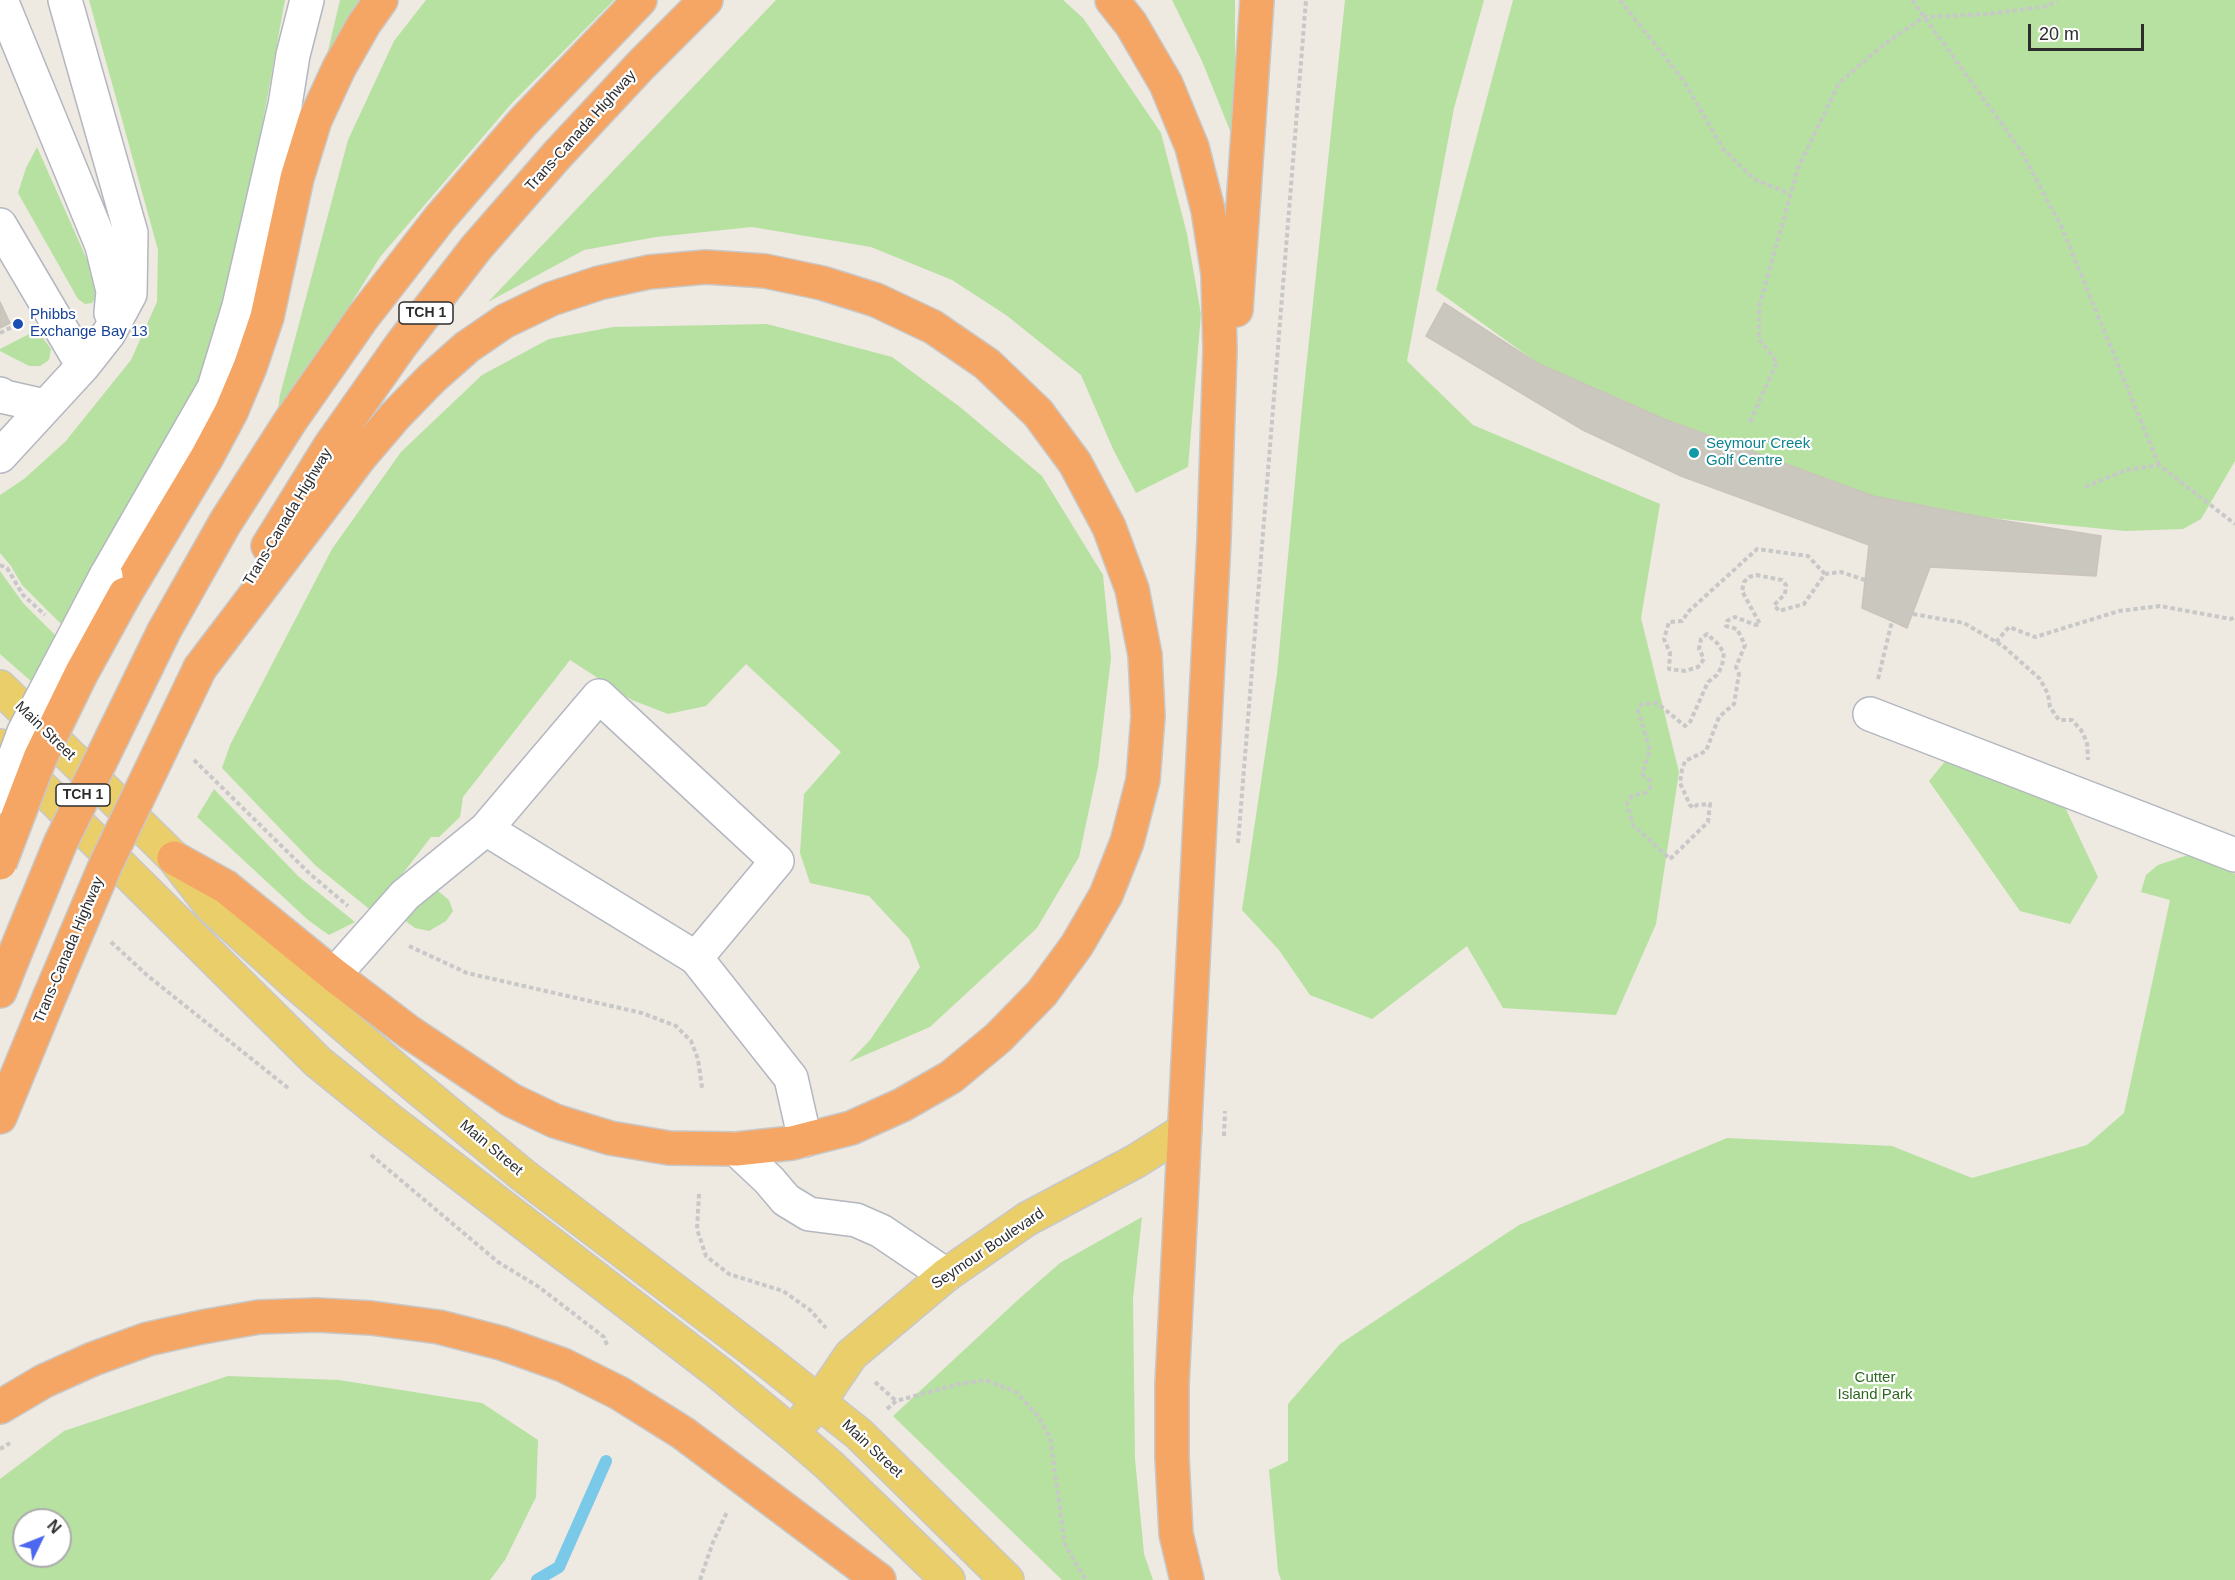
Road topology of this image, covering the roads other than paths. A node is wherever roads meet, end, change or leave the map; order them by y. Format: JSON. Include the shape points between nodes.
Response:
{"nodes":[{"id":1,"x":1,"y":0,"type":"edge"},
{"id":2,"x":65,"y":0,"type":"edge"},
{"id":3,"x":307,"y":0,"type":"edge"},
{"id":4,"x":381,"y":0,"type":"edge"},
{"id":5,"x":640,"y":0,"type":"edge"},
{"id":6,"x":706,"y":0,"type":"edge"},
{"id":7,"x":1112,"y":0,"type":"edge"},
{"id":8,"x":1257,"y":0,"type":"edge"},
{"id":9,"x":0,"y":225,"type":"edge"},
{"id":10,"x":109,"y":333,"type":"junction"},
{"id":11,"x":83,"y":366,"type":"junction"},
{"id":12,"x":0,"y":394,"type":"edge"},
{"id":13,"x":45,"y":406,"type":"junction"},
{"id":14,"x":0,"y":456,"type":"edge"},
{"id":15,"x":1214,"y":539,"type":"junction"},
{"id":16,"x":116,"y":585,"type":"junction"},
{"id":17,"x":200,"y":668,"type":"junction"},
{"id":18,"x":0,"y":687,"type":"edge"},
{"id":19,"x":1870,"y":714,"type":"road end"},
{"id":20,"x":0,"y":746,"type":"edge"},
{"id":21,"x":0,"y":797,"type":"edge"},
{"id":22,"x":486,"y":829,"type":"junction"},
{"id":23,"x":2235,"y":855,"type":"edge"},
{"id":24,"x":174,"y":858,"type":"junction"},
{"id":25,"x":0,"y":863,"type":"edge"},
{"id":26,"x":696,"y":958,"type":"junction"},
{"id":27,"x":334,"y":975,"type":"junction"},
{"id":28,"x":6,"y":977,"type":"edge"},
{"id":29,"x":0,"y":1117,"type":"edge"},
{"id":30,"x":1185,"y":1130,"type":"junction"},
{"id":31,"x":805,"y":1140,"type":"junction"},
{"id":32,"x":736,"y":1149,"type":"junction"},
{"id":33,"x":946,"y":1275,"type":"junction"},
{"id":34,"x":819,"y":1402,"type":"junction"},
{"id":35,"x":0,"y":1407,"type":"edge"},
{"id":36,"x":792,"y":1433,"type":"junction"},
{"id":37,"x":879,"y":1580,"type":"edge"},
{"id":38,"x":948,"y":1580,"type":"edge"},
{"id":39,"x":1007,"y":1580,"type":"edge"},
{"id":40,"x":1187,"y":1580,"type":"edge"}],
"edges":[{"from":1,"to":10,"type":"lane","via":[[102,246],[113,291]]},
{"from":2,"to":10,"type":"lane","via":[[131,233],[130,294]]},
{"from":3,"to":16,"type":"lane","via":[[239,306],[214,388]]},
{"from":4,"to":16,"type":"highway","via":[[339,68],[315,120],[297,178],[267,316],[231,412],[207,457]]},
{"from":5,"to":28,"type":"highway","number":"TCH 1","bridge":true,"via":[[524,122],[440,218],[363,317],[291,420],[225,523],[164,631],[60,844]]},
{"from":6,"to":17,"type":"highway","name":"Trans-Canada Highway","number":"TCH 1","via":[[558,154],[476,248],[401,345],[324,455]]},
{"from":7,"to":15,"type":"highway","via":[[1131,24],[1166,84],[1192,147],[1208,210],[1218,274],[1220,351]]},
{"from":8,"to":15,"type":"highway","via":[[1240,271]]},
{"from":9,"to":11,"type":"lane"},
{"from":10,"to":11,"type":"lane"},
{"from":11,"to":13,"type":"lane"},
{"from":12,"to":13,"type":"lane"},
{"from":13,"to":14,"type":"lane"},
{"from":15,"to":30,"type":"highway"},
{"from":16,"to":21,"type":"lane","bridge":true,"via":[[24,732]]},
{"from":16,"to":25,"type":"highway","bridge":true,"via":[[81,674],[40,758]]},
{"from":17,"to":29,"type":"highway","name":"Trans-Canada Highway","number":"TCH 1","bridge":true,"via":[[105,864]]},
{"from":17,"to":31,"type":"highway","via":[[395,416],[467,347],[505,321],[551,299],[649,272],[706,267],[765,272],[822,283],[876,300],[933,327],[987,364],[1038,413],[1075,464],[1109,527],[1132,589],[1145,655],[1148,716],[1143,780],[1127,842],[1106,895],[1077,945],[1042,993],[998,1038],[951,1077],[902,1106],[851,1128]]},
{"from":18,"to":24,"type":"main road","name":"Main Street"},
{"from":19,"to":23,"type":"lane"},
{"from":20,"to":36,"type":"main road","via":[[318,1062]]},
{"from":22,"to":26,"type":"lane"},
{"from":22,"to":26,"type":"lane","via":[[599,696],[777,861]]},
{"from":22,"to":27,"type":"lane","via":[[405,895]]},
{"from":24,"to":27,"type":"highway","via":[[226,888]]},
{"from":24,"to":34,"type":"main road","name":"Main Street","via":[[211,906],[401,1074],[524,1176]]},
{"from":26,"to":31,"type":"lane","via":[[791,1078]]},
{"from":27,"to":32,"type":"highway","via":[[409,1032],[511,1100],[555,1121],[610,1138],[669,1148]]},
{"from":30,"to":33,"type":"main road","name":"Seymour Boulevard","via":[[1027,1219]]},
{"from":30,"to":40,"type":"highway","via":[[1172,1457],[1176,1534]]},
{"from":31,"to":32,"type":"highway"},
{"from":32,"to":33,"type":"lane","via":[[786,1200],[809,1214],[856,1220],[881,1231]]},
{"from":33,"to":34,"type":"main road","name":"Seymour Boulevard","via":[[851,1355]]},
{"from":34,"to":36,"type":"main road","name":"Seymour Boulevard"},
{"from":34,"to":39,"type":"main road","name":"Main Street","via":[[872,1446]]},
{"from":35,"to":37,"type":"highway","via":[[93,1359],[148,1339],[202,1327],[259,1317],[317,1315],[439,1328],[501,1343],[563,1365],[619,1393],[683,1433]]},
{"from":36,"to":38,"type":"main road"}]}
